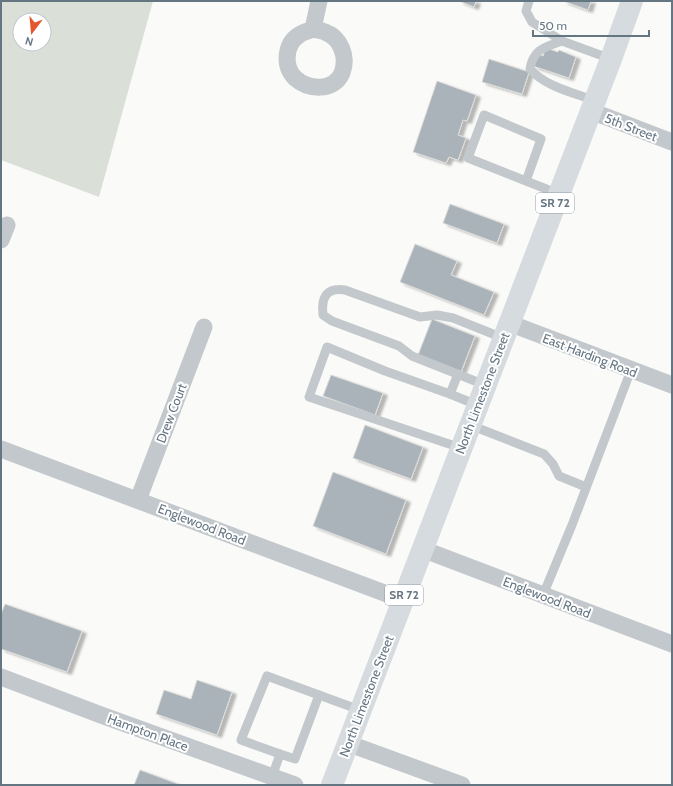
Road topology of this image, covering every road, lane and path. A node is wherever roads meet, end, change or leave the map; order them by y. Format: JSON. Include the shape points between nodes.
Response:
{"nodes":[{"id":1,"x":319,"y":1,"type":"edge"},
{"id":2,"x":529,"y":1,"type":"edge"},
{"id":3,"x":632,"y":1,"type":"edge"},
{"id":4,"x":313,"y":29,"type":"dead end"},
{"id":5,"x":562,"y":41,"type":"junction"},
{"id":6,"x":611,"y":59,"type":"junction"},
{"id":7,"x":593,"y":106,"type":"junction"},
{"id":8,"x":672,"y":142,"type":"edge"},
{"id":9,"x":526,"y":181,"type":"junction"},
{"id":10,"x":559,"y":194,"type":"junction"},
{"id":11,"x":204,"y":327,"type":"dead end"},
{"id":12,"x":499,"y":331,"type":"junction"},
{"id":13,"x":630,"y":370,"type":"junction"},
{"id":14,"x":458,"y":374,"type":"junction"},
{"id":15,"x":672,"y":385,"type":"edge"},
{"id":16,"x":450,"y":394,"type":"junction"},
{"id":17,"x":481,"y":395,"type":"junction"},
{"id":18,"x":470,"y":425,"type":"junction"},
{"id":19,"x":461,"y":448,"type":"junction"},
{"id":20,"x":1,"y":449,"type":"edge"},
{"id":21,"x":586,"y":487,"type":"junction"},
{"id":22,"x":138,"y":500,"type":"junction"},
{"id":23,"x":422,"y":549,"type":"junction"},
{"id":24,"x":543,"y":595,"type":"junction"},
{"id":25,"x":403,"y":600,"type":"junction"},
{"id":26,"x":672,"y":644,"type":"edge"},
{"id":27,"x":1,"y":677,"type":"edge"},
{"id":28,"x":319,"y":695,"type":"junction"},
{"id":29,"x":360,"y":710,"type":"junction"},
{"id":30,"x":347,"y":743,"type":"junction"},
{"id":31,"x":280,"y":754,"type":"junction"},
{"id":32,"x":272,"y":777,"type":"junction"},
{"id":33,"x":295,"y":785,"type":"edge"},
{"id":34,"x":332,"y":785,"type":"edge"},
{"id":35,"x":462,"y":785,"type":"edge"}],
"edges":[{"from":1,"to":4,"type":"street"},
{"from":2,"to":5,"type":"lane","via":[[526,11],[532,22]]},
{"from":3,"to":6,"type":"main road","name":"North Limestone Street","number":"SR 72"},
{"from":5,"to":6,"type":"lane"},
{"from":5,"to":7,"type":"lane","via":[[536,53],[531,60],[530,69],[548,84]]},
{"from":6,"to":7,"type":"main road","name":"North Limestone Street","number":"SR 72"},
{"from":7,"to":8,"type":"street","name":"5th Street"},
{"from":7,"to":10,"type":"main road","name":"North Limestone Street","number":"SR 72"},
{"from":9,"to":9,"type":"lane","via":[[468,158],[484,115],[541,139]]},
{"from":9,"to":10,"type":"lane"},
{"from":10,"to":12,"type":"main road","name":"North Limestone Street","number":"SR 72"},
{"from":11,"to":22,"type":"street","name":"Drew Court"},
{"from":12,"to":13,"type":"street","name":"East Harding Road"},
{"from":12,"to":14,"type":"lane","via":[[437,315],[420,317],[345,290],[337,289],[327,294],[322,303],[323,315],[332,321],[399,346],[412,356]]},
{"from":12,"to":17,"type":"main road","name":"North Limestone Street","number":"SR 72"},
{"from":13,"to":15,"type":"street","name":"East Harding Road"},
{"from":13,"to":21,"type":"lane"},
{"from":14,"to":16,"type":"lane"},
{"from":14,"to":17,"type":"lane"},
{"from":16,"to":17,"type":"lane"},
{"from":16,"to":19,"type":"lane","via":[[327,347],[309,397]]},
{"from":17,"to":18,"type":"main road","name":"North Limestone Street","number":"SR 72"},
{"from":18,"to":19,"type":"main road","name":"North Limestone Street","number":"SR 72"},
{"from":18,"to":21,"type":"lane","via":[[544,454],[559,476]]},
{"from":19,"to":23,"type":"main road","name":"North Limestone Street","number":"SR 72"},
{"from":20,"to":22,"type":"street","name":"Englewood Road"},
{"from":21,"to":24,"type":"lane"},
{"from":22,"to":25,"type":"street","name":"Englewood Road"},
{"from":23,"to":24,"type":"street","name":"Englewood Road"},
{"from":23,"to":25,"type":"main road","name":"North Limestone Street","number":"SR 72"},
{"from":24,"to":26,"type":"street","name":"Englewood Road"},
{"from":25,"to":29,"type":"main road","name":"North Limestone Street","number":"SR 72"},
{"from":27,"to":32,"type":"street","name":"Hampton Place"},
{"from":28,"to":29,"type":"lane"},
{"from":28,"to":31,"type":"lane","via":[[295,760]]},
{"from":28,"to":31,"type":"lane","via":[[267,676],[241,740]]},
{"from":29,"to":30,"type":"main road","name":"North Limestone Street","number":"SR 72"},
{"from":30,"to":34,"type":"main road","name":"North Limestone Street","number":"SR 72"},
{"from":30,"to":35,"type":"street"},
{"from":31,"to":32,"type":"lane"},
{"from":32,"to":33,"type":"street","name":"Hampton Place"}]}
